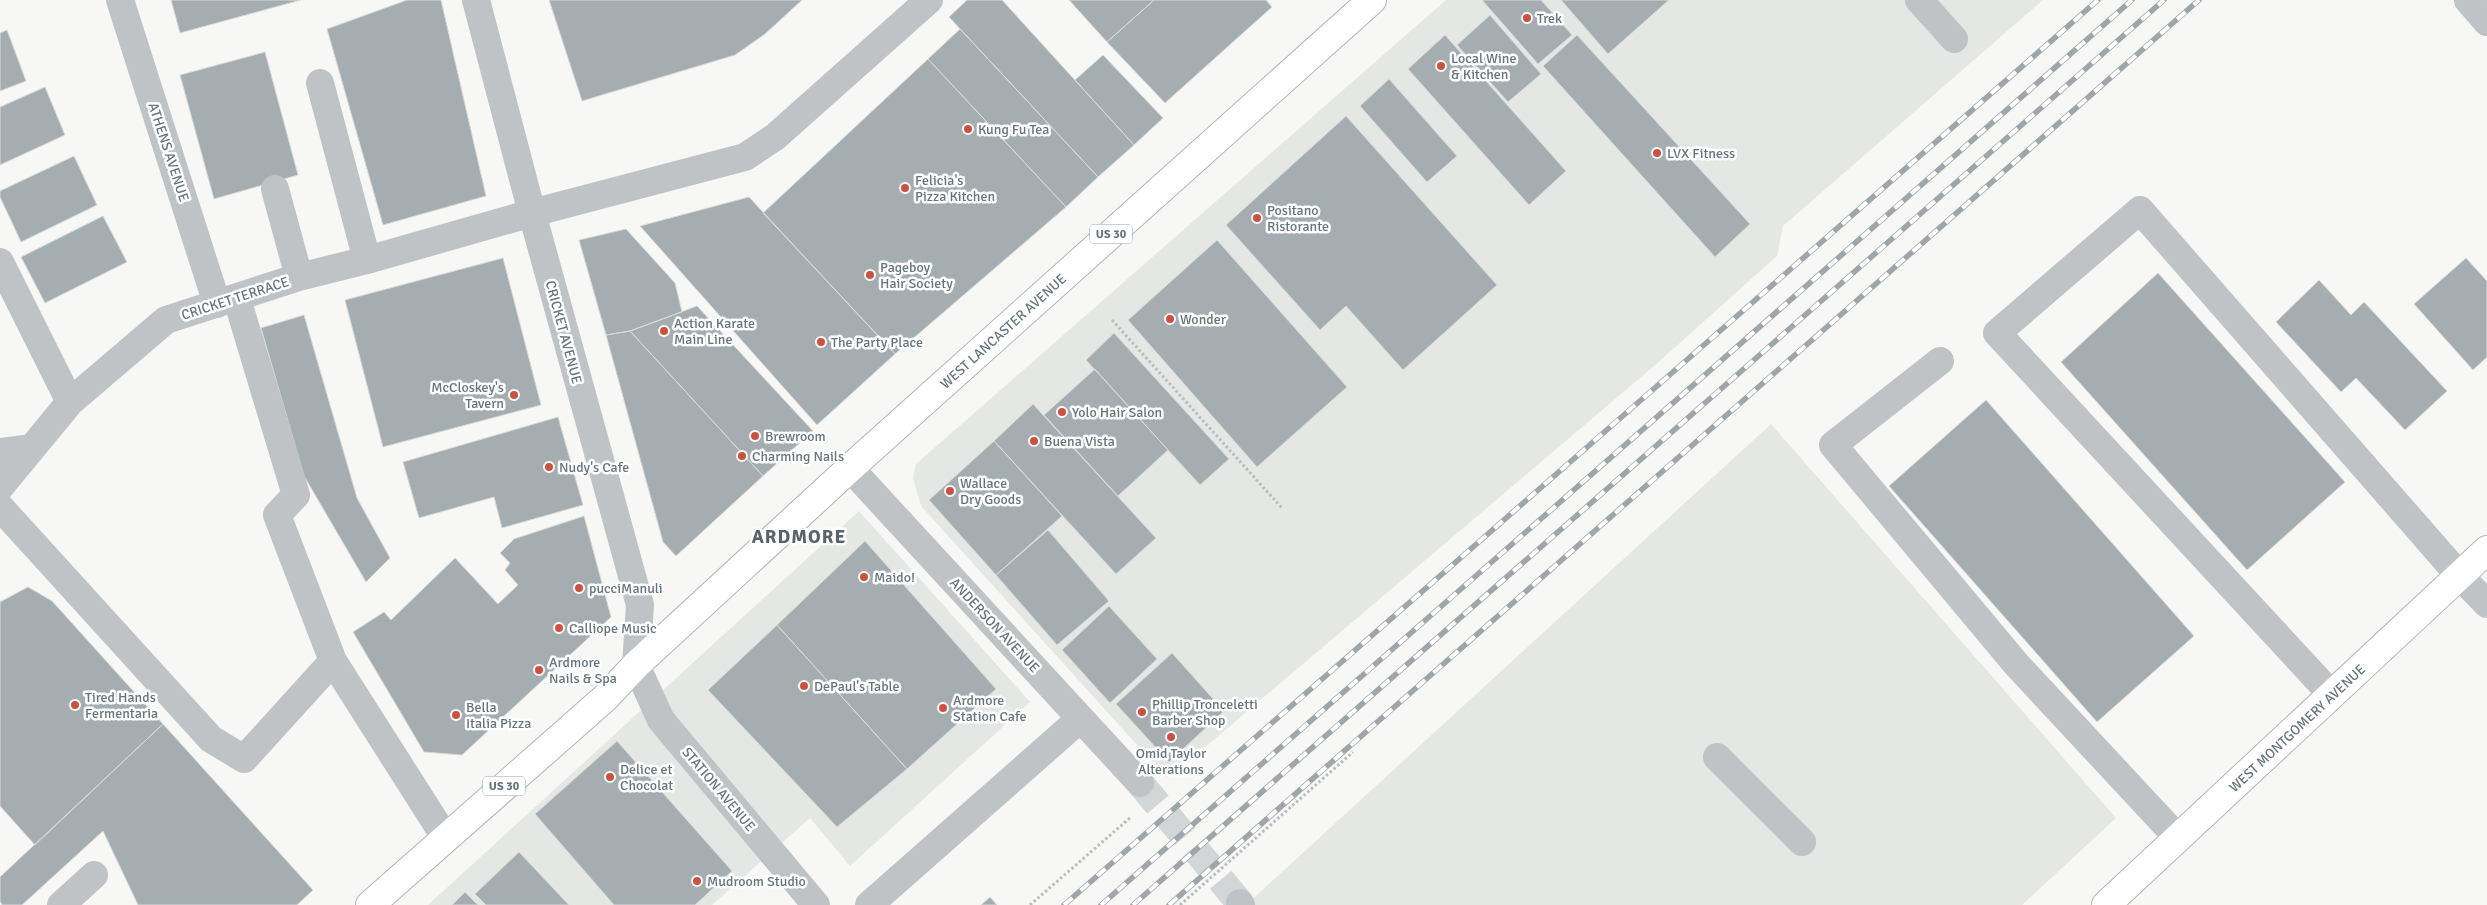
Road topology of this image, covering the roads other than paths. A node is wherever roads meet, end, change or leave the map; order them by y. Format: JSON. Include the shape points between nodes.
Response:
{"nodes":[{"id":1,"x":120,"y":0,"type":"edge"},
{"id":2,"x":476,"y":0,"type":"edge"},
{"id":3,"x":929,"y":0,"type":"edge"},
{"id":4,"x":1372,"y":0,"type":"edge"},
{"id":5,"x":1919,"y":0,"type":"edge"},
{"id":6,"x":2468,"y":0,"type":"edge"},
{"id":7,"x":2487,"y":22,"type":"edge"},
{"id":8,"x":1954,"y":40,"type":"dead end"},
{"id":9,"x":320,"y":83,"type":"dead end"},
{"id":10,"x":275,"y":189,"type":"dead end"},
{"id":11,"x":532,"y":213,"type":"junction"},
{"id":12,"x":367,"y":260,"type":"junction"},
{"id":13,"x":0,"y":262,"type":"edge"},
{"id":14,"x":299,"y":277,"type":"junction"},
{"id":15,"x":227,"y":302,"type":"junction"},
{"id":16,"x":1940,"y":361,"type":"dead end"},
{"id":17,"x":70,"y":402,"type":"junction"},
{"id":18,"x":32,"y":448,"type":"junction"},
{"id":19,"x":0,"y":452,"type":"edge"},
{"id":20,"x":850,"y":468,"type":"junction"},
{"id":21,"x":0,"y":487,"type":"edge"},
{"id":22,"x":0,"y":507,"type":"edge"},
{"id":23,"x":2487,"y":550,"type":"edge"},
{"id":24,"x":2459,"y":576,"type":"junction"},
{"id":25,"x":2487,"y":604,"type":"edge"},
{"id":26,"x":332,"y":661,"type":"junction"},
{"id":27,"x":636,"y":665,"type":"junction"},
{"id":28,"x":2332,"y":695,"type":"junction"},
{"id":29,"x":1080,"y":719,"type":"junction"},
{"id":30,"x":1717,"y":757,"type":"dead end"},
{"id":31,"x":1140,"y":782,"type":"tunnel mouth"},
{"id":32,"x":445,"y":837,"type":"junction"},
{"id":33,"x":2178,"y":838,"type":"junction"},
{"id":34,"x":1802,"y":842,"type":"dead end"},
{"id":35,"x":94,"y":875,"type":"dead end"},
{"id":36,"x":61,"y":905,"type":"edge"},
{"id":37,"x":370,"y":905,"type":"edge"},
{"id":38,"x":816,"y":905,"type":"edge"},
{"id":39,"x":869,"y":905,"type":"edge"},
{"id":40,"x":2106,"y":905,"type":"edge"}],
"edges":[{"from":1,"to":15,"type":"street","name":"ATHENS AVENUE"},
{"from":2,"to":11,"type":"street","name":"CRICKET AVENUE"},
{"from":3,"to":11,"type":"street","name":"CRICKET TERRACE","via":[[775,137],[746,157]]},
{"from":4,"to":20,"type":"main road","name":"WEST LANCASTER AVENUE","number":"US 30"},
{"from":5,"to":8,"type":"street"},
{"from":6,"to":7,"type":"street"},
{"from":9,"to":12,"type":"street"},
{"from":10,"to":14,"type":"street"},
{"from":11,"to":12,"type":"street","name":"CRICKET TERRACE"},
{"from":11,"to":27,"type":"street","name":"CRICKET AVENUE","via":[[640,605]]},
{"from":12,"to":14,"type":"street","name":"CRICKET TERRACE"},
{"from":13,"to":17,"type":"street"},
{"from":14,"to":15,"type":"street","name":"CRICKET TERRACE"},
{"from":15,"to":17,"type":"street","name":"CRICKET TERRACE","via":[[166,320]]},
{"from":15,"to":26,"type":"street","name":"ATHENS AVENUE","via":[[296,495],[277,515]]},
{"from":16,"to":33,"type":"street","via":[[1834,445],[2017,665]]},
{"from":17,"to":18,"type":"street","name":"CRICKET TERRACE"},
{"from":18,"to":19,"type":"street"},
{"from":18,"to":21,"type":"street","name":"CRICKET TERRACE"},
{"from":20,"to":27,"type":"main road","name":"WEST LANCASTER AVENUE","number":"US 30"},
{"from":20,"to":29,"type":"street","name":"ANDERSON AVENUE"},
{"from":22,"to":26,"type":"street","via":[[211,739],[244,759]]},
{"from":23,"to":24,"type":"main road","name":"WEST MONTGOMERY AVENUE"},
{"from":24,"to":25,"type":"street"},
{"from":24,"to":28,"type":"main road","name":"WEST MONTGOMERY AVENUE"},
{"from":24,"to":28,"type":"street","via":[[2140,210],[1997,333]]},
{"from":26,"to":32,"type":"street"},
{"from":27,"to":32,"type":"main road","number":"US 30","via":[[605,698]]},
{"from":27,"to":38,"type":"street","name":"STATION AVENUE","via":[[661,720]]},
{"from":28,"to":33,"type":"main road","name":"WEST MONTGOMERY AVENUE"},
{"from":29,"to":31,"type":"street","name":"ANDERSON AVENUE"},
{"from":29,"to":39,"type":"street"},
{"from":30,"to":34,"type":"street"},
{"from":32,"to":37,"type":"main road","number":"US 30"},
{"from":33,"to":40,"type":"main road","name":"WEST MONTGOMERY AVENUE"},
{"from":35,"to":36,"type":"street"}]}
